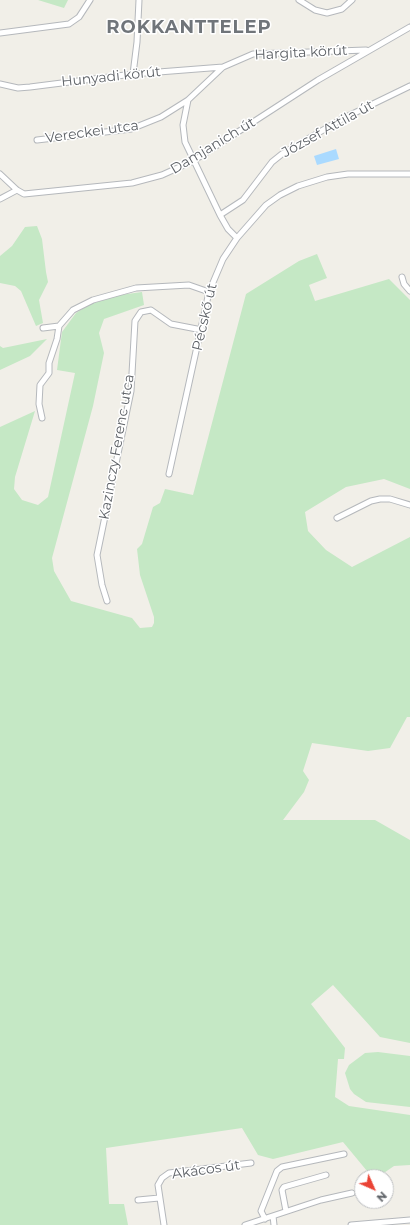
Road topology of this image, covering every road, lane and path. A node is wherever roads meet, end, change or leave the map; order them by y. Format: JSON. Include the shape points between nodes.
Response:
{"nodes":[{"id":1,"x":90,"y":0,"type":"edge"},
{"id":2,"x":139,"y":0,"type":"edge"},
{"id":3,"x":299,"y":0,"type":"edge"},
{"id":4,"x":352,"y":0,"type":"edge"},
{"id":5,"x":410,"y":27,"type":"edge"},
{"id":6,"x":0,"y":33,"type":"edge"},
{"id":7,"x":367,"y":50,"type":"junction"},
{"id":8,"x":223,"y":67,"type":"junction"},
{"id":9,"x":133,"y":74,"type":"junction"},
{"id":10,"x":0,"y":84,"type":"edge"},
{"id":11,"x":410,"y":86,"type":"edge"},
{"id":12,"x":188,"y":100,"type":"junction"},
{"id":13,"x":37,"y":140,"type":"dead end"},
{"id":14,"x":193,"y":161,"type":"junction"},
{"id":15,"x":0,"y":174,"type":"edge"},
{"id":16,"x":410,"y":174,"type":"edge"},
{"id":17,"x":17,"y":190,"type":"junction"},
{"id":18,"x":0,"y":199,"type":"edge"},
{"id":19,"x":220,"y":215,"type":"junction"},
{"id":20,"x":237,"y":238,"type":"junction"},
{"id":21,"x":402,"y":277,"type":"dead end"},
{"id":22,"x":410,"y":291,"type":"edge"},
{"id":23,"x":209,"y":292,"type":"junction"},
{"id":24,"x":59,"y":326,"type":"junction"},
{"id":25,"x":43,"y":328,"type":"dead end"},
{"id":26,"x":202,"y":330,"type":"junction"},
{"id":27,"x":42,"y":418,"type":"dead end"},
{"id":28,"x":169,"y":474,"type":"dead end"},
{"id":29,"x":410,"y":505,"type":"edge"},
{"id":30,"x":337,"y":518,"type":"dead end"},
{"id":31,"x":107,"y":601,"type":"dead end"},
{"id":32,"x":344,"y":1154,"type":"dead end"},
{"id":33,"x":251,"y":1164,"type":"dead end"},
{"id":34,"x":326,"y":1175,"type":"dead end"},
{"id":35,"x":352,"y":1194,"type":"dead end"},
{"id":36,"x":159,"y":1198,"type":"junction"},
{"id":37,"x":138,"y":1200,"type":"dead end"},
{"id":38,"x":286,"y":1211,"type":"junction"},
{"id":39,"x":273,"y":1216,"type":"junction"},
{"id":40,"x":265,"y":1218,"type":"junction"},
{"id":41,"x":410,"y":1220,"type":"edge"},
{"id":42,"x":164,"y":1225,"type":"edge"},
{"id":43,"x":245,"y":1225,"type":"edge"},
{"id":44,"x":274,"y":1225,"type":"edge"},
{"id":45,"x":351,"y":1225,"type":"edge"}],
"edges":[{"from":1,"to":6,"type":"street","via":[[79,17],[69,24]]},
{"from":2,"to":9,"type":"street"},
{"from":3,"to":4,"type":"street","via":[[315,10],[327,13],[342,9]]},
{"from":5,"to":7,"type":"street","name":"Damjanich út"},
{"from":7,"to":8,"type":"street","name":"Hargita körút","via":[[260,53],[243,57]]},
{"from":7,"to":14,"type":"street","name":"Damjanich út"},
{"from":8,"to":9,"type":"street","name":"Hunyadi körút"},
{"from":8,"to":12,"type":"street","name":"Hargita körút"},
{"from":9,"to":10,"type":"street","name":"Hunyadi körút","via":[[18,88]]},
{"from":11,"to":19,"type":"street","name":"József Attila út","via":[[342,119],[282,154],[272,162],[243,200]]},
{"from":12,"to":13,"type":"street","name":"Vereckei utca","via":[[161,117],[131,129]]},
{"from":12,"to":14,"type":"street","via":[[183,132]]},
{"from":14,"to":17,"type":"street","name":"Damjanich út","via":[[139,182],[24,194]]},
{"from":14,"to":19,"type":"street"},
{"from":15,"to":17,"type":"street"},
{"from":16,"to":20,"type":"street","name":"Pécskő út","via":[[348,174],[303,184],[266,205]]},
{"from":17,"to":18,"type":"street"},
{"from":19,"to":20,"type":"street","via":[[228,230]]},
{"from":20,"to":23,"type":"street","name":"Pécskő út","via":[[223,259]]},
{"from":21,"to":22,"type":"street"},
{"from":23,"to":24,"type":"street","via":[[189,285],[125,290],[79,306]]},
{"from":23,"to":26,"type":"street","name":"Pécskő út"},
{"from":24,"to":25,"type":"street"},
{"from":24,"to":27,"type":"street","via":[[49,363],[49,373],[39,390]]},
{"from":26,"to":28,"type":"street","name":"Pécskő út"},
{"from":26,"to":31,"type":"street","name":"Kazinczy Ferenc utca","via":[[171,324],[150,310],[142,311],[135,321],[131,391],[97,555]]},
{"from":29,"to":30,"type":"street","via":[[380,498]]},
{"from":32,"to":40,"type":"street","via":[[282,1167],[277,1171],[261,1211]]},
{"from":33,"to":36,"type":"street","name":"Akácos út","via":[[169,1173],[162,1178],[158,1186]]},
{"from":34,"to":38,"type":"street","via":[[284,1187],[282,1190]]},
{"from":35,"to":38,"type":"street"},
{"from":36,"to":37,"type":"street"},
{"from":36,"to":42,"type":"street"},
{"from":38,"to":39,"type":"street"},
{"from":39,"to":40,"type":"street"},
{"from":39,"to":44,"type":"street"},
{"from":40,"to":43,"type":"street"},
{"from":41,"to":45,"type":"street"}]}
